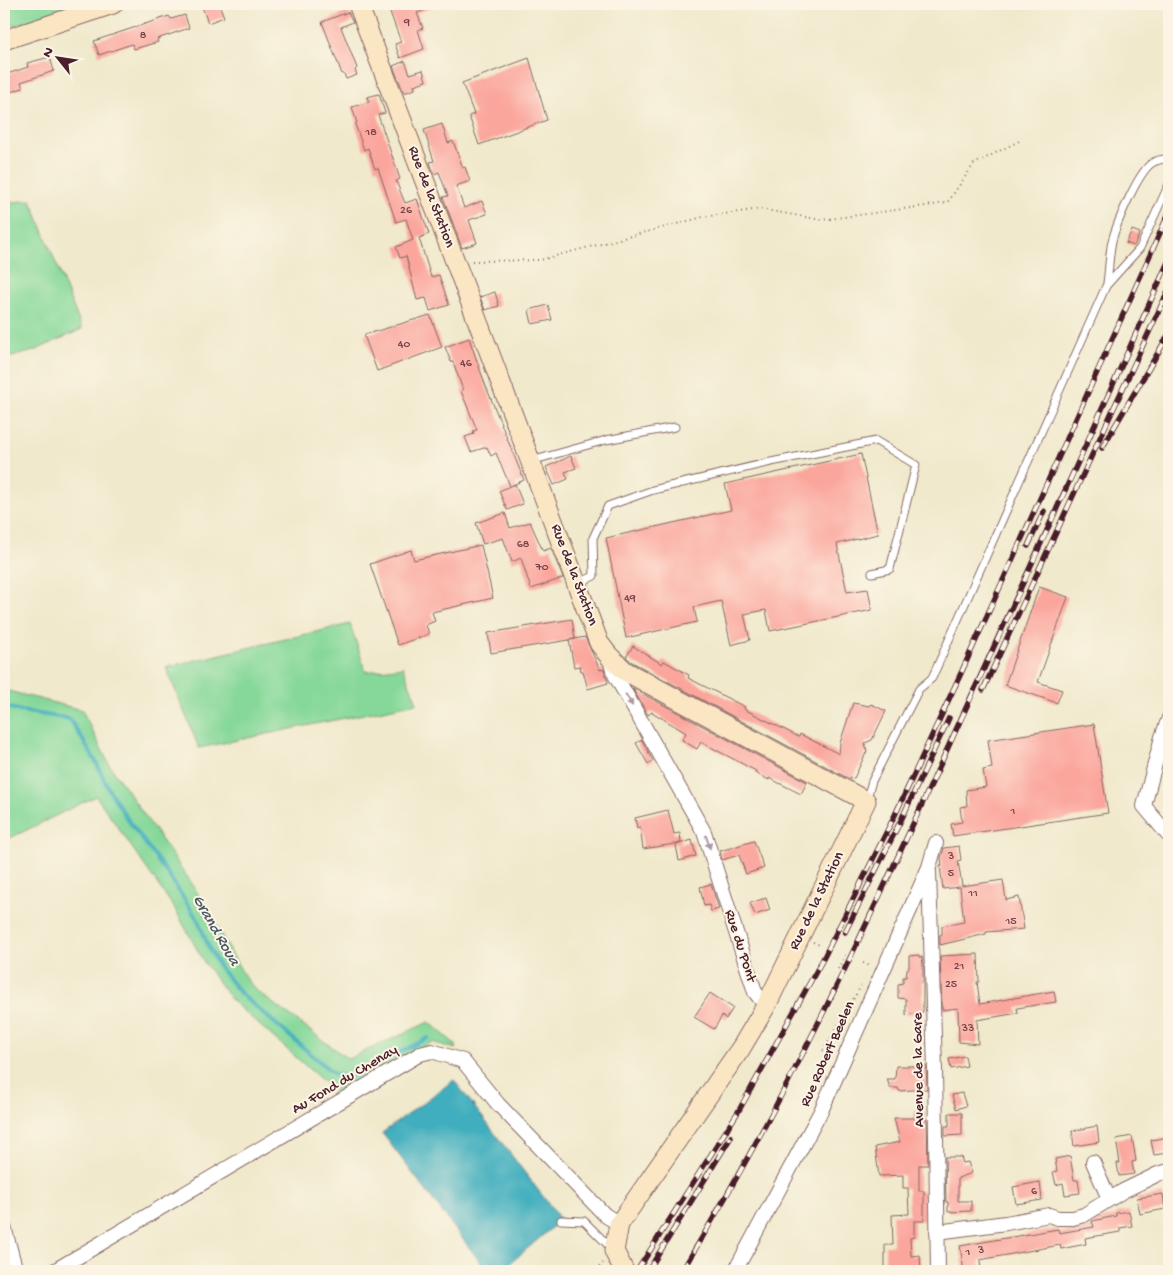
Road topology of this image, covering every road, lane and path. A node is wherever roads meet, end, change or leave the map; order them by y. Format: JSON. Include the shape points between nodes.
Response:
{"nodes":[{"id":1,"x":112,"y":4,"type":"edge"},
{"id":2,"x":358,"y":4,"type":"edge"},
{"id":3,"x":4,"y":40,"type":"edge"},
{"id":4,"x":1021,"y":140,"type":"dead end"},
{"id":5,"x":1169,"y":161,"type":"edge"},
{"id":6,"x":1169,"y":184,"type":"edge"},
{"id":7,"x":455,"y":261,"type":"junction"},
{"id":8,"x":1106,"y":286,"type":"junction"},
{"id":9,"x":675,"y":427,"type":"dead end"},
{"id":10,"x":531,"y":461,"type":"junction"},
{"id":11,"x":872,"y":573,"type":"dead end"},
{"id":12,"x":577,"y":584,"type":"junction"},
{"id":13,"x":609,"y":656,"type":"junction"},
{"id":14,"x":1169,"y":718,"type":"edge"},
{"id":15,"x":866,"y":801,"type":"junction"},
{"id":16,"x":1169,"y":836,"type":"edge"},
{"id":17,"x":936,"y":843,"type":"dead end"},
{"id":18,"x":929,"y":867,"type":"junction"},
{"id":19,"x":812,"y":942,"type":"dead end"},
{"id":20,"x":820,"y":945,"type":"dead end"},
{"id":21,"x":845,"y":956,"type":"dead end"},
{"id":22,"x":863,"y":963,"type":"dead end"},
{"id":23,"x":867,"y":965,"type":"dead end"},
{"id":24,"x":838,"y":969,"type":"dead end"},
{"id":25,"x":865,"y":980,"type":"dead end"},
{"id":26,"x":766,"y":1006,"type":"junction"},
{"id":27,"x":823,"y":1051,"type":"dead end"},
{"id":28,"x":1093,"y":1162,"type":"dead end"},
{"id":29,"x":1169,"y":1171,"type":"edge"},
{"id":30,"x":1109,"y":1199,"type":"junction"},
{"id":31,"x":561,"y":1220,"type":"dead end"},
{"id":32,"x":619,"y":1224,"type":"junction"},
{"id":33,"x":4,"y":1227,"type":"edge"},
{"id":34,"x":938,"y":1232,"type":"junction"},
{"id":35,"x":614,"y":1251,"type":"junction"},
{"id":36,"x":16,"y":1271,"type":"edge"},
{"id":37,"x":54,"y":1271,"type":"edge"},
{"id":38,"x":624,"y":1271,"type":"edge"},
{"id":39,"x":735,"y":1271,"type":"edge"},
{"id":40,"x":938,"y":1271,"type":"edge"}],
"edges":[{"from":1,"to":3,"type":"street"},
{"from":2,"to":7,"type":"street","name":"Rue de la Station"},
{"from":4,"to":7,"type":"path","via":[[974,164],[947,203],[822,220],[760,209],[703,217],[540,260]]},
{"from":5,"to":8,"type":"lane","via":[[1151,164],[1130,196],[1112,244]]},
{"from":6,"to":8,"type":"lane","via":[[1140,248]]},
{"from":7,"to":10,"type":"street","name":"Rue de la Station"},
{"from":8,"to":15,"type":"lane","via":[[932,678],[919,689],[872,781]]},
{"from":9,"to":10,"type":"lane","via":[[606,440]]},
{"from":10,"to":12,"type":"street","name":"Rue de la Station"},
{"from":11,"to":12,"type":"lane","via":[[890,569],[916,466],[876,441],[653,490],[608,506],[592,538],[594,576]]},
{"from":12,"to":13,"type":"street","name":"Rue de la Station","via":[[600,643]]},
{"from":13,"to":15,"type":"street","name":"Rue de la Station","via":[[625,671]]},
{"from":13,"to":26,"type":"street","name":"Rue du Pont","one_way":true,"via":[[615,675],[704,832],[755,992]]},
{"from":14,"to":16,"type":"street","via":[[1144,806]]},
{"from":15,"to":26,"type":"street","name":"Rue de la Station"},
{"from":17,"to":18,"type":"street","name":"Rue Robert Beelen"},
{"from":18,"to":34,"type":"street","name":"Avenue de la Gare"},
{"from":18,"to":39,"type":"street","name":"Rue Robert Beelen","via":[[821,1111]]},
{"from":19,"to":20,"type":"path"},
{"from":21,"to":24,"type":"path"},
{"from":22,"to":23,"type":"path"},
{"from":25,"to":27,"type":"path"},
{"from":26,"to":32,"type":"street","via":[[741,1048]]},
{"from":28,"to":30,"type":"street"},
{"from":29,"to":30,"type":"street"},
{"from":30,"to":34,"type":"street","via":[[1073,1218],[1049,1215]]},
{"from":31,"to":35,"type":"lane","via":[[584,1220]]},
{"from":32,"to":35,"type":"street"},
{"from":32,"to":37,"type":"street","name":"Au Fond du Chenay","via":[[605,1215],[498,1104],[463,1060],[432,1051],[420,1054]]},
{"from":33,"to":36,"type":"street"},
{"from":34,"to":40,"type":"street","name":"Avenue de la Gare"},
{"from":35,"to":38,"type":"street"}]}
